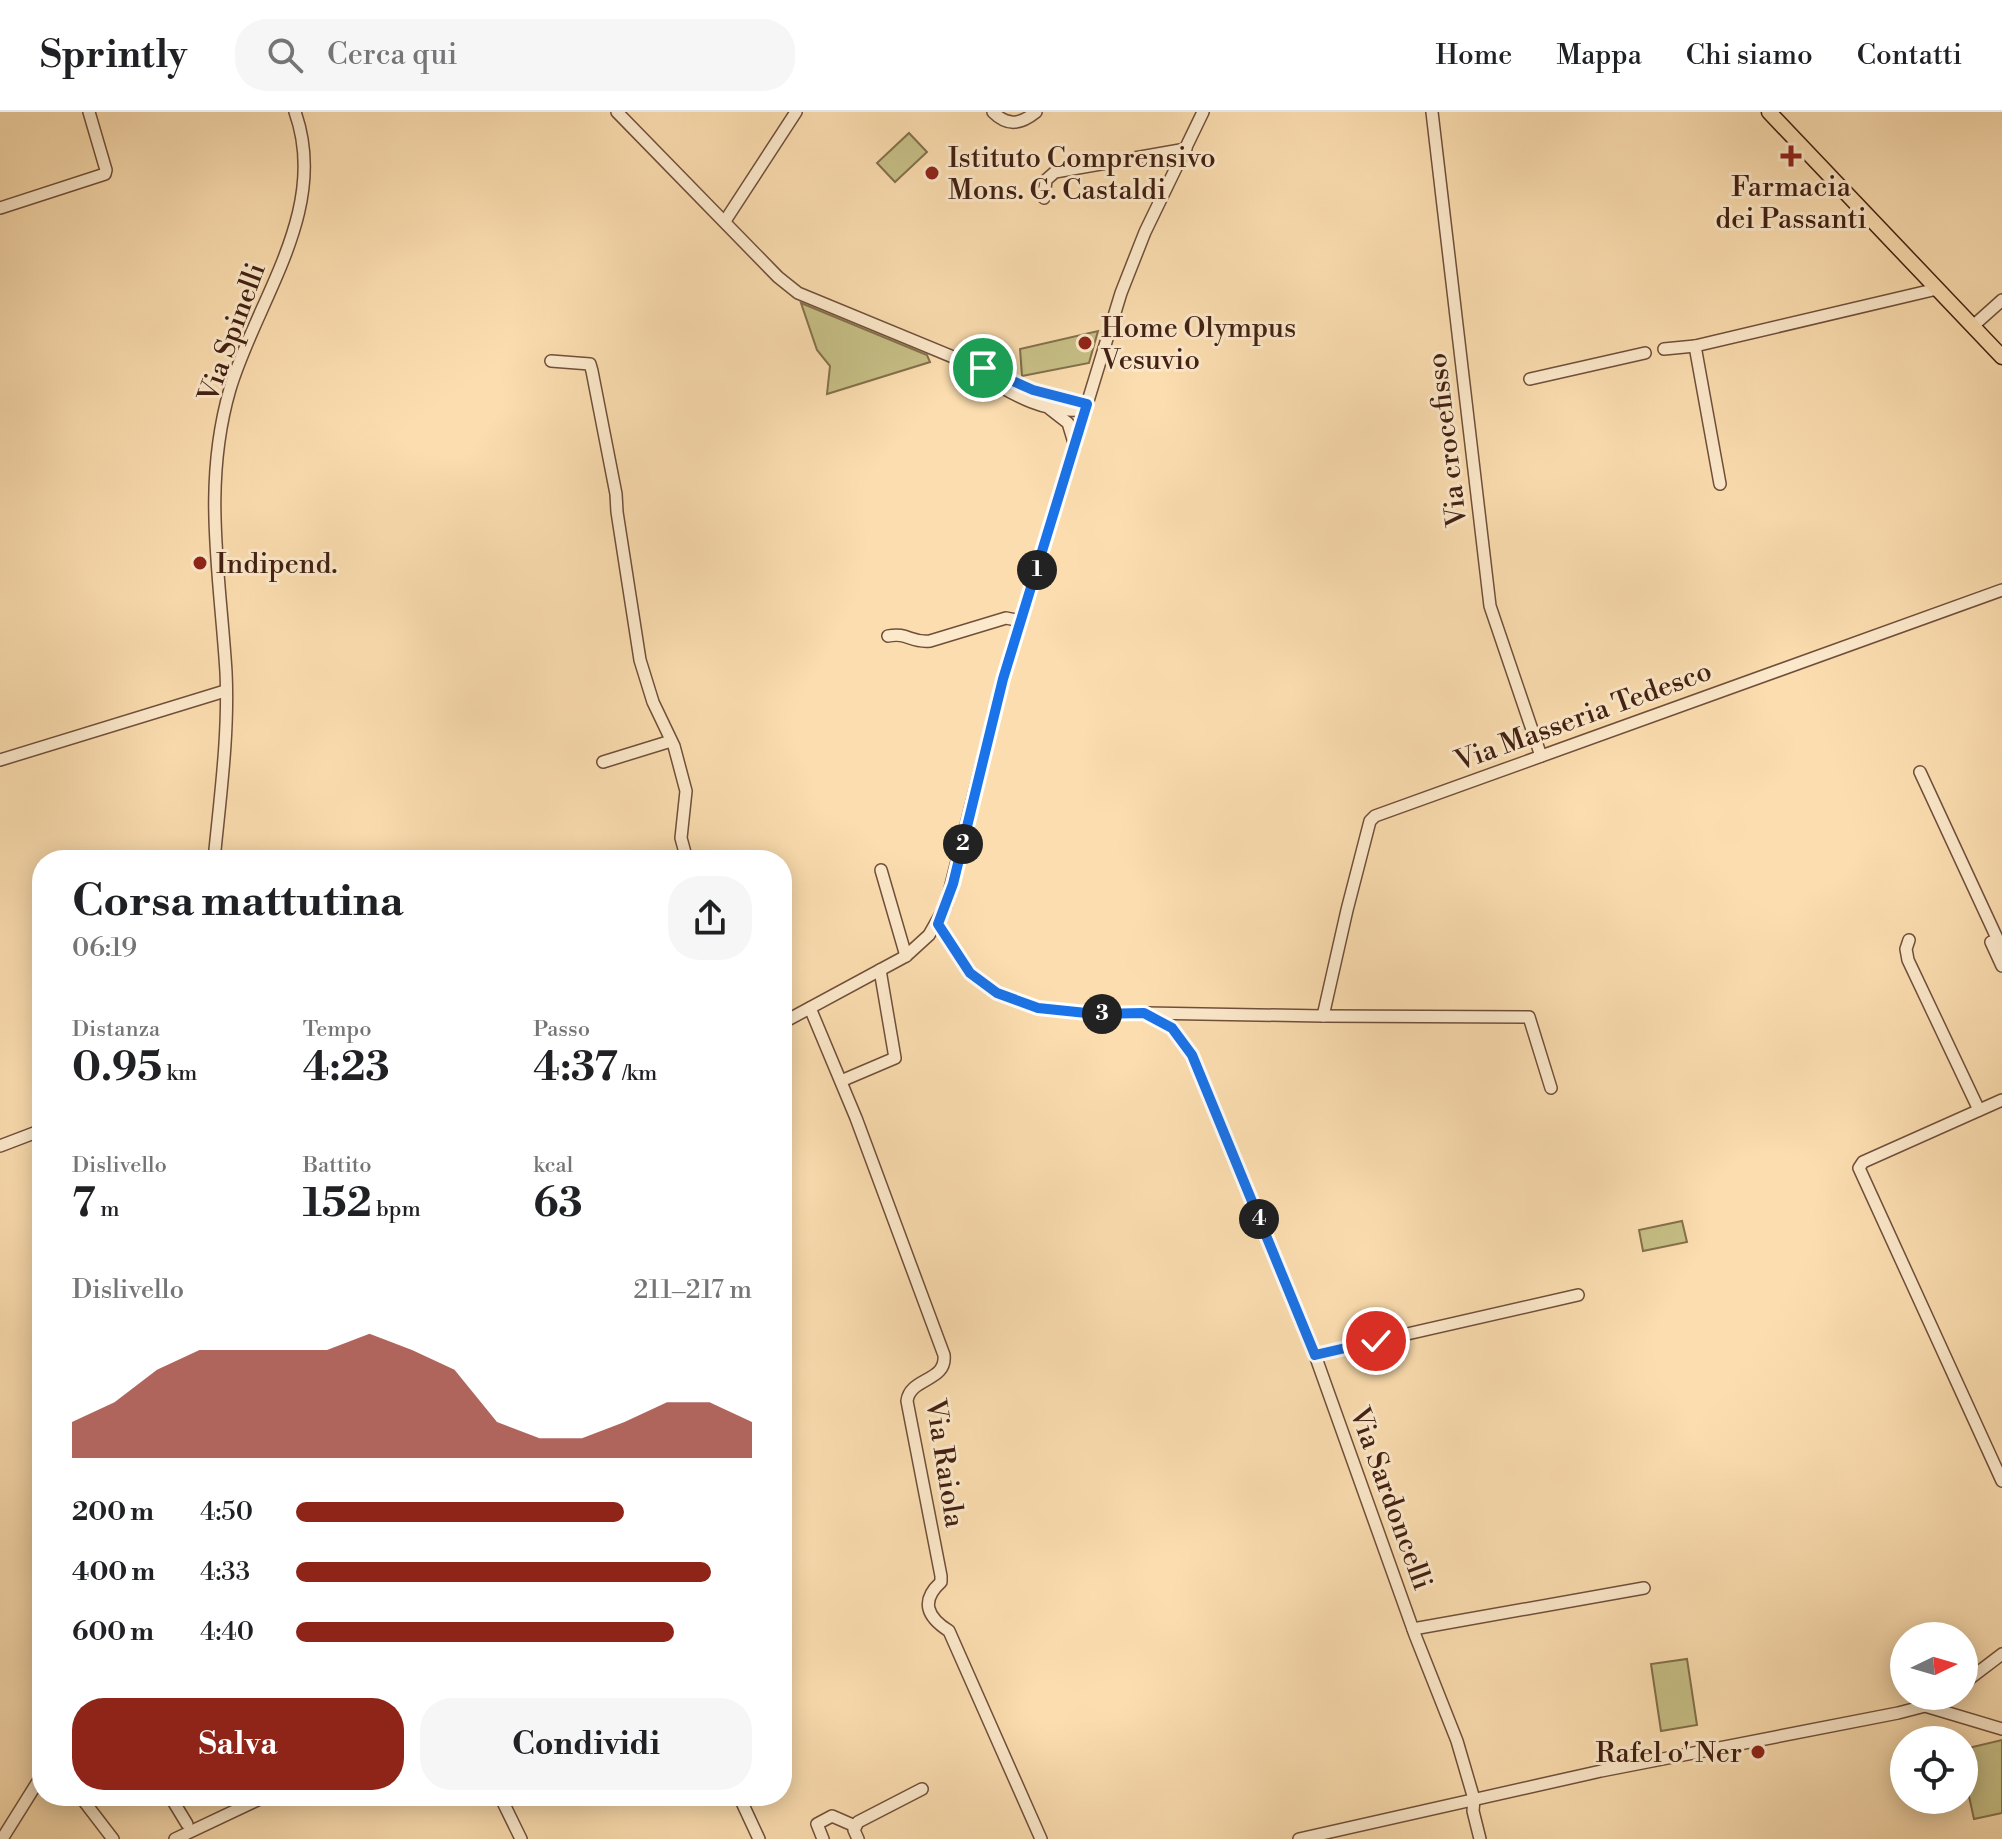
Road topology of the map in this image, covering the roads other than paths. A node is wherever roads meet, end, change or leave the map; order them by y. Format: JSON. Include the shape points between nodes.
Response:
{"nodes":[{"id":1,"x":89,"y":112,"type":"edge"},
{"id":2,"x":295,"y":112,"type":"edge"},
{"id":3,"x":617,"y":112,"type":"edge"},
{"id":4,"x":796,"y":112,"type":"edge"},
{"id":5,"x":993,"y":112,"type":"edge"},
{"id":6,"x":1036,"y":112,"type":"edge"},
{"id":7,"x":1203,"y":112,"type":"edge"},
{"id":8,"x":1432,"y":112,"type":"edge"},
{"id":9,"x":1769,"y":112,"type":"edge"},
{"id":10,"x":1186,"y":149,"type":"junction"},
{"id":11,"x":1044,"y":198,"type":"dead end"},
{"id":12,"x":0,"y":208,"type":"edge"},
{"id":13,"x":725,"y":221,"type":"junction"},
{"id":14,"x":1937,"y":289,"type":"junction"},
{"id":15,"x":2002,"y":300,"type":"edge"},
{"id":16,"x":1973,"y":326,"type":"junction"},
{"id":17,"x":1695,"y":346,"type":"junction"},
{"id":18,"x":1664,"y":349,"type":"dead end"},
{"id":19,"x":1645,"y":353,"type":"dead end"},
{"id":20,"x":2002,"y":357,"type":"edge"},
{"id":21,"x":957,"y":360,"type":"junction"},
{"id":22,"x":551,"y":361,"type":"dead end"},
{"id":23,"x":1530,"y":379,"type":"dead end"},
{"id":24,"x":1046,"y":406,"type":"junction"},
{"id":25,"x":1087,"y":406,"type":"junction"},
{"id":26,"x":1075,"y":446,"type":"junction"},
{"id":27,"x":1720,"y":484,"type":"dead end"},
{"id":28,"x":2002,"y":590,"type":"edge"},
{"id":29,"x":1021,"y":621,"type":"junction"},
{"id":30,"x":888,"y":636,"type":"dead end"},
{"id":31,"x":225,"y":691,"type":"junction"},
{"id":32,"x":671,"y":741,"type":"junction"},
{"id":33,"x":1541,"y":756,"type":"junction"},
{"id":34,"x":0,"y":760,"type":"edge"},
{"id":35,"x":603,"y":762,"type":"dead end"},
{"id":36,"x":1920,"y":772,"type":"dead end"},
{"id":37,"x":1941,"y":833,"type":"dead end"},
{"id":38,"x":215,"y":850,"type":"edge"},
{"id":39,"x":684,"y":850,"type":"edge"},
{"id":40,"x":881,"y":870,"type":"dead end"},
{"id":41,"x":938,"y":924,"type":"junction"},
{"id":42,"x":1909,"y":940,"type":"dead end"},
{"id":43,"x":2002,"y":949,"type":"edge"},
{"id":44,"x":906,"y":956,"type":"junction"},
{"id":45,"x":2002,"y":966,"type":"edge"},
{"id":46,"x":880,"y":970,"type":"junction"},
{"id":47,"x":810,"y":1008,"type":"junction"},
{"id":48,"x":1144,"y":1013,"type":"junction"},
{"id":49,"x":1323,"y":1016,"type":"junction"},
{"id":50,"x":792,"y":1018,"type":"edge"},
{"id":51,"x":841,"y":1081,"type":"junction"},
{"id":52,"x":1551,"y":1088,"type":"dead end"},
{"id":53,"x":2002,"y":1100,"type":"edge"},
{"id":54,"x":1979,"y":1110,"type":"junction"},
{"id":55,"x":32,"y":1134,"type":"edge"},
{"id":56,"x":0,"y":1146,"type":"edge"},
{"id":57,"x":1578,"y":1295,"type":"dead end"},
{"id":58,"x":1315,"y":1355,"type":"junction"},
{"id":59,"x":2002,"y":1481,"type":"edge"},
{"id":60,"x":1644,"y":1588,"type":"dead end"},
{"id":61,"x":1413,"y":1629,"type":"junction"},
{"id":62,"x":2002,"y":1654,"type":"edge"},
{"id":63,"x":1978,"y":1672,"type":"edge"},
{"id":64,"x":1906,"y":1710,"type":"edge"},
{"id":65,"x":1938,"y":1710,"type":"edge"},
{"id":66,"x":2002,"y":1729,"type":"edge"},
{"id":67,"x":922,"y":1789,"type":"dead end"},
{"id":68,"x":32,"y":1791,"type":"edge"},
{"id":69,"x":1474,"y":1799,"type":"junction"},
{"id":70,"x":88,"y":1806,"type":"edge"},
{"id":71,"x":176,"y":1806,"type":"edge"},
{"id":72,"x":245,"y":1806,"type":"edge"},
{"id":73,"x":505,"y":1806,"type":"edge"},
{"id":74,"x":744,"y":1806,"type":"edge"},
{"id":75,"x":187,"y":1824,"type":"dead end"},
{"id":76,"x":853,"y":1835,"type":"edge"},
{"id":77,"x":2,"y":1839,"type":"edge"},
{"id":78,"x":113,"y":1839,"type":"edge"},
{"id":79,"x":175,"y":1839,"type":"edge"},
{"id":80,"x":521,"y":1839,"type":"edge"},
{"id":81,"x":759,"y":1839,"type":"edge"},
{"id":82,"x":823,"y":1839,"type":"edge"},
{"id":83,"x":1041,"y":1839,"type":"edge"},
{"id":84,"x":1299,"y":1839,"type":"edge"},
{"id":85,"x":1480,"y":1839,"type":"edge"}],
"edges":[{"from":1,"to":12,"type":"street","via":[[105,174]]},
{"from":2,"to":31,"type":"street","name":"Via Spinelli","via":[[305,165],[298,219],[230,389],[217,458],[213,526]]},
{"from":3,"to":13,"type":"street"},
{"from":4,"to":13,"type":"street"},
{"from":5,"to":6,"type":"street","via":[[1014,123]]},
{"from":7,"to":10,"type":"street"},
{"from":8,"to":33,"type":"street","name":"Via crocefisso","via":[[1490,606]]},
{"from":9,"to":14,"type":"main road"},
{"from":10,"to":11,"type":"street","via":[[1055,172],[1046,180]]},
{"from":10,"to":25,"type":"street","via":[[1133,261]]},
{"from":13,"to":21,"type":"street","via":[[798,293]]},
{"from":14,"to":16,"type":"main road"},
{"from":14,"to":17,"type":"street"},
{"from":15,"to":16,"type":"street"},
{"from":16,"to":20,"type":"main road"},
{"from":17,"to":18,"type":"street"},
{"from":17,"to":27,"type":"street"},
{"from":19,"to":23,"type":"street"},
{"from":21,"to":24,"type":"street","via":[[1017,398]]},
{"from":21,"to":25,"type":"street"},
{"from":22,"to":32,"type":"street","via":[[590,364],[640,660]]},
{"from":24,"to":25,"type":"street","via":[[1077,411]]},
{"from":24,"to":26,"type":"street","via":[[1068,423]]},
{"from":25,"to":26,"type":"street"},
{"from":26,"to":29,"type":"street"},
{"from":28,"to":33,"type":"street","name":"Via Masseria Tedesco"},
{"from":29,"to":30,"type":"street","via":[[1006,618],[930,641]]},
{"from":29,"to":41,"type":"street"},
{"from":31,"to":34,"type":"street"},
{"from":31,"to":38,"type":"street","name":"Via Spinelli"},
{"from":32,"to":35,"type":"street"},
{"from":32,"to":39,"type":"street","via":[[686,791]]},
{"from":33,"to":49,"type":"street","name":"Via Masseria Tedesco","via":[[1370,821]]},
{"from":36,"to":43,"type":"street"},
{"from":37,"to":45,"type":"street"},
{"from":40,"to":44,"type":"street"},
{"from":41,"to":44,"type":"street"},
{"from":41,"to":48,"type":"street","via":[[970,973],[997,993],[1038,1008]]},
{"from":42,"to":54,"type":"street","via":[[1908,960]]},
{"from":44,"to":46,"type":"street"},
{"from":46,"to":47,"type":"street"},
{"from":46,"to":51,"type":"street","via":[[895,1058]]},
{"from":47,"to":50,"type":"street"},
{"from":47,"to":51,"type":"street","name":"Via Raiola"},
{"from":48,"to":49,"type":"street"},
{"from":48,"to":58,"type":"street","name":"Via Sardoncelli","via":[[1172,1028],[1192,1055]]},
{"from":49,"to":52,"type":"street","via":[[1529,1017]]},
{"from":51,"to":83,"type":"street","name":"Via Raiola","via":[[944,1355],[941,1370],[912,1387],[907,1401],[941,1576],[927,1603],[938,1625],[949,1631]]},
{"from":53,"to":54,"type":"street"},
{"from":54,"to":59,"type":"street","via":[[1859,1168]]},
{"from":55,"to":56,"type":"street"},
{"from":57,"to":58,"type":"street"},
{"from":58,"to":61,"type":"street","name":"Via Sardoncelli"},
{"from":60,"to":61,"type":"street"},
{"from":61,"to":69,"type":"street","name":"Via Sardoncelli"},
{"from":62,"to":63,"type":"street"},
{"from":64,"to":69,"type":"street"},
{"from":65,"to":66,"type":"street"},
{"from":67,"to":76,"type":"street","via":[[875,1811]]},
{"from":68,"to":77,"type":"street"},
{"from":69,"to":84,"type":"street"},
{"from":69,"to":85,"type":"street","name":"Via Sardoncelli"},
{"from":70,"to":78,"type":"street"},
{"from":71,"to":75,"type":"street"},
{"from":72,"to":79,"type":"street"},
{"from":73,"to":80,"type":"street"},
{"from":74,"to":81,"type":"street"},
{"from":76,"to":82,"type":"street","via":[[832,1816],[819,1821]]}]}
